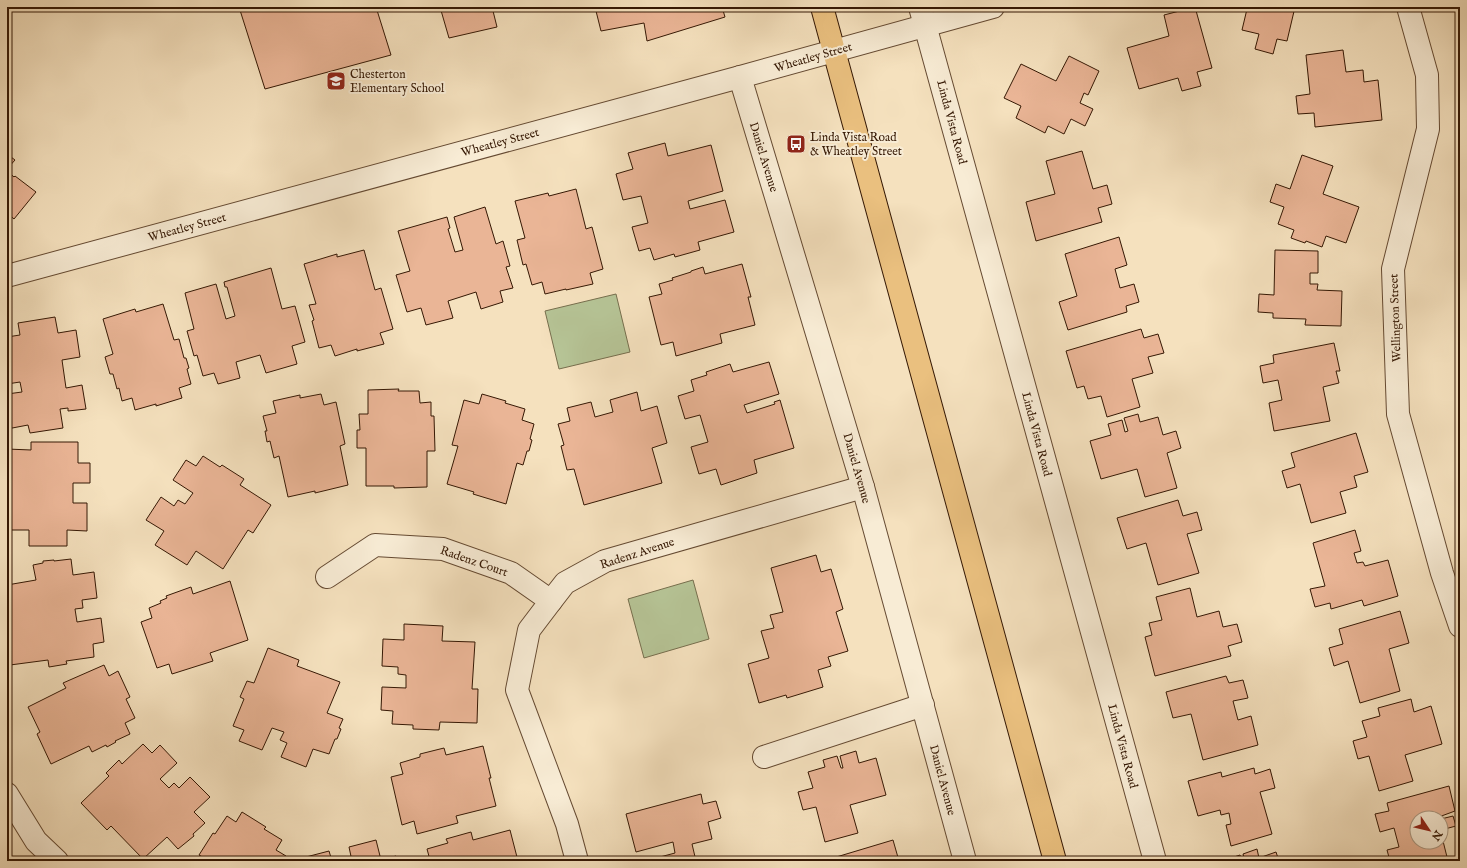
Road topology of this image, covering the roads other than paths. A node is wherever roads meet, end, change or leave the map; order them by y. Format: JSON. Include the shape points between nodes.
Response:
{"nodes":[{"id":1,"x":822,"y":7,"type":"edge"},
{"id":2,"x":993,"y":7,"type":"edge"},
{"id":3,"x":1408,"y":7,"type":"edge"},
{"id":4,"x":923,"y":17,"type":"edge"},
{"id":5,"x":834,"y":51,"type":"junction"},
{"id":6,"x":740,"y":77,"type":"junction"},
{"id":7,"x":7,"y":276,"type":"edge"},
{"id":8,"x":863,"y":486,"type":"junction"},
{"id":9,"x":327,"y":577,"type":"dead end"},
{"id":10,"x":551,"y":601,"type":"junction"},
{"id":11,"x":1460,"y":626,"type":"edge"},
{"id":12,"x":923,"y":705,"type":"junction"},
{"id":13,"x":764,"y":757,"type":"dead end"},
{"id":14,"x":7,"y":794,"type":"edge"},
{"id":15,"x":56,"y":861,"type":"edge"},
{"id":16,"x":577,"y":861,"type":"edge"},
{"id":17,"x":965,"y":861,"type":"edge"},
{"id":18,"x":1055,"y":861,"type":"edge"},
{"id":19,"x":1155,"y":861,"type":"edge"}],
"edges":[{"from":1,"to":5,"type":"main road"},
{"from":2,"to":4,"type":"street","name":"Wheatley Street"},
{"from":3,"to":11,"type":"street","name":"Wellington Street","via":[[1427,75],[1428,129],[1393,269],[1398,414],[1442,573]]},
{"from":4,"to":5,"type":"street","name":"Wheatley Street"},
{"from":4,"to":19,"type":"street","name":"Linda Vista Road"},
{"from":5,"to":6,"type":"street","name":"Wheatley Street"},
{"from":5,"to":18,"type":"main road"},
{"from":6,"to":7,"type":"street","name":"Wheatley Street"},
{"from":6,"to":8,"type":"street","name":"Daniel Avenue"},
{"from":8,"to":10,"type":"street","name":"Radenz Avenue","via":[[605,561],[565,583]]},
{"from":8,"to":12,"type":"street","name":"Daniel Avenue"},
{"from":9,"to":10,"type":"street","name":"Radenz Court","via":[[374,545],[443,548],[511,574]]},
{"from":10,"to":16,"type":"street","name":"Radenz Avenue","via":[[529,630],[517,690],[567,824]]},
{"from":12,"to":13,"type":"street"},
{"from":12,"to":17,"type":"street","name":"Daniel Avenue"},
{"from":14,"to":15,"type":"street","via":[[36,841]]}]}
